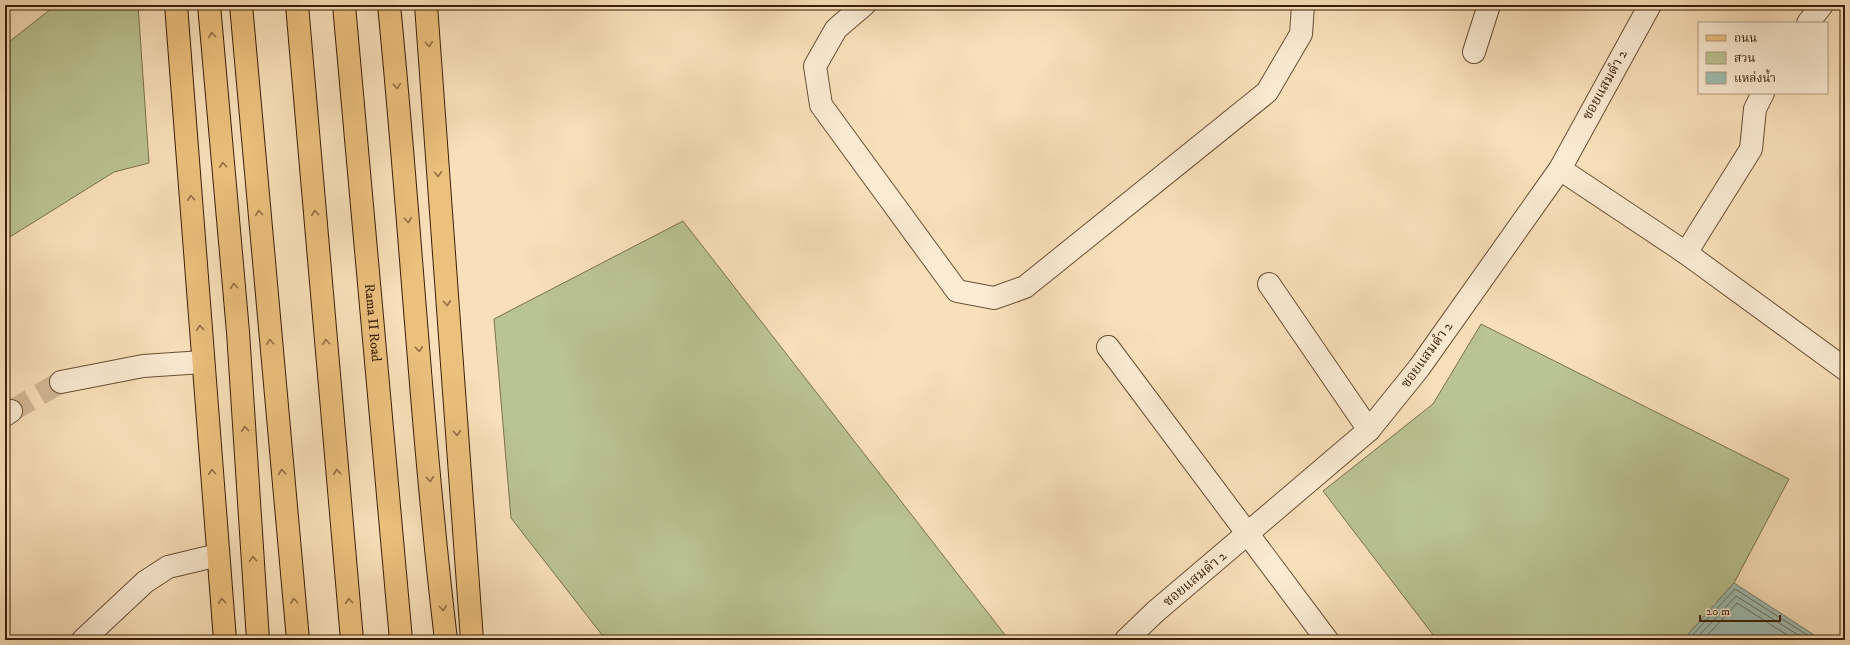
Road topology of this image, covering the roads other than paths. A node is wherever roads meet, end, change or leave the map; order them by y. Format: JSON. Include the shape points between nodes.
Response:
{"nodes":[{"id":1,"x":176,"y":5,"type":"edge"},
{"id":2,"x":209,"y":5,"type":"edge"},
{"id":3,"x":241,"y":5,"type":"edge"},
{"id":4,"x":297,"y":5,"type":"edge"},
{"id":5,"x":344,"y":5,"type":"edge"},
{"id":6,"x":355,"y":5,"type":"edge"},
{"id":7,"x":388,"y":5,"type":"edge"},
{"id":8,"x":426,"y":5,"type":"edge"},
{"id":9,"x":864,"y":5,"type":"edge"},
{"id":10,"x":1303,"y":5,"type":"edge"},
{"id":11,"x":1489,"y":5,"type":"edge"},
{"id":12,"x":1650,"y":5,"type":"edge"},
{"id":13,"x":1822,"y":5,"type":"edge"},
{"id":14,"x":1809,"y":22,"type":"edge"},
{"id":15,"x":1474,"y":52,"type":"dead end"},
{"id":16,"x":1762,"y":94,"type":"edge"},
{"id":17,"x":1560,"y":168,"type":"junction"},
{"id":18,"x":1686,"y":253,"type":"junction"},
{"id":19,"x":1269,"y":284,"type":"dead end"},
{"id":20,"x":1108,"y":347,"type":"dead end"},
{"id":21,"x":203,"y":362,"type":"junction"},
{"id":22,"x":1845,"y":369,"type":"edge"},
{"id":23,"x":61,"y":382,"type":"tunnel mouth"},
{"id":24,"x":1369,"y":430,"type":"junction"},
{"id":25,"x":1249,"y":534,"type":"junction"},
{"id":26,"x":218,"y":555,"type":"junction"},
{"id":27,"x":83,"y":640,"type":"edge"},
{"id":28,"x":226,"y":640,"type":"edge"},
{"id":29,"x":258,"y":640,"type":"edge"},
{"id":30,"x":298,"y":640,"type":"edge"},
{"id":31,"x":352,"y":640,"type":"edge"},
{"id":32,"x":401,"y":640,"type":"edge"},
{"id":33,"x":410,"y":640,"type":"edge"},
{"id":34,"x":446,"y":640,"type":"edge"},
{"id":35,"x":472,"y":640,"type":"edge"},
{"id":36,"x":1126,"y":640,"type":"edge"},
{"id":37,"x":1327,"y":640,"type":"edge"}],
"edges":[{"from":21,"to":1,"type":"main road","one_way":true},
{"from":29,"to":2,"type":"main road","one_way":true,"via":[[238,339]]},
{"from":30,"to":3,"type":"main road","one_way":true},
{"from":31,"to":4,"type":"main road","one_way":true},
{"from":5,"to":32,"type":"main road","name":"Rama II Road"},
{"from":6,"to":33,"type":"main road"},
{"from":7,"to":34,"type":"main road","one_way":true,"via":[[436,556]]},
{"from":8,"to":35,"type":"main road","one_way":true},
{"from":9,"to":10,"type":"street","via":[[836,29],[815,66],[821,105],[957,291],[994,298],[1025,287],[1268,92],[1301,34]]},
{"from":11,"to":15,"type":"street"},
{"from":12,"to":17,"type":"street","name":"ซอยแสมดำ 2"},
{"from":13,"to":14,"type":"street"},
{"from":16,"to":18,"type":"street","via":[[1755,109],[1751,149]]},
{"from":17,"to":18,"type":"street"},
{"from":17,"to":24,"type":"street","name":"ซอยแสมดำ 2","via":[[1419,368]]},
{"from":18,"to":22,"type":"street"},
{"from":19,"to":24,"type":"street"},
{"from":20,"to":25,"type":"street"},
{"from":21,"to":23,"type":"street","via":[[143,366]]},
{"from":26,"to":21,"type":"main road","one_way":true},
{"from":24,"to":25,"type":"street","name":"ซอยแสมดำ 2"},
{"from":25,"to":36,"type":"street","name":"ซอยแสมดำ 2","via":[[1155,612]]},
{"from":25,"to":37,"type":"street"},
{"from":26,"to":27,"type":"street","via":[[168,567],[145,582]]},
{"from":28,"to":26,"type":"main road","one_way":true}]}
